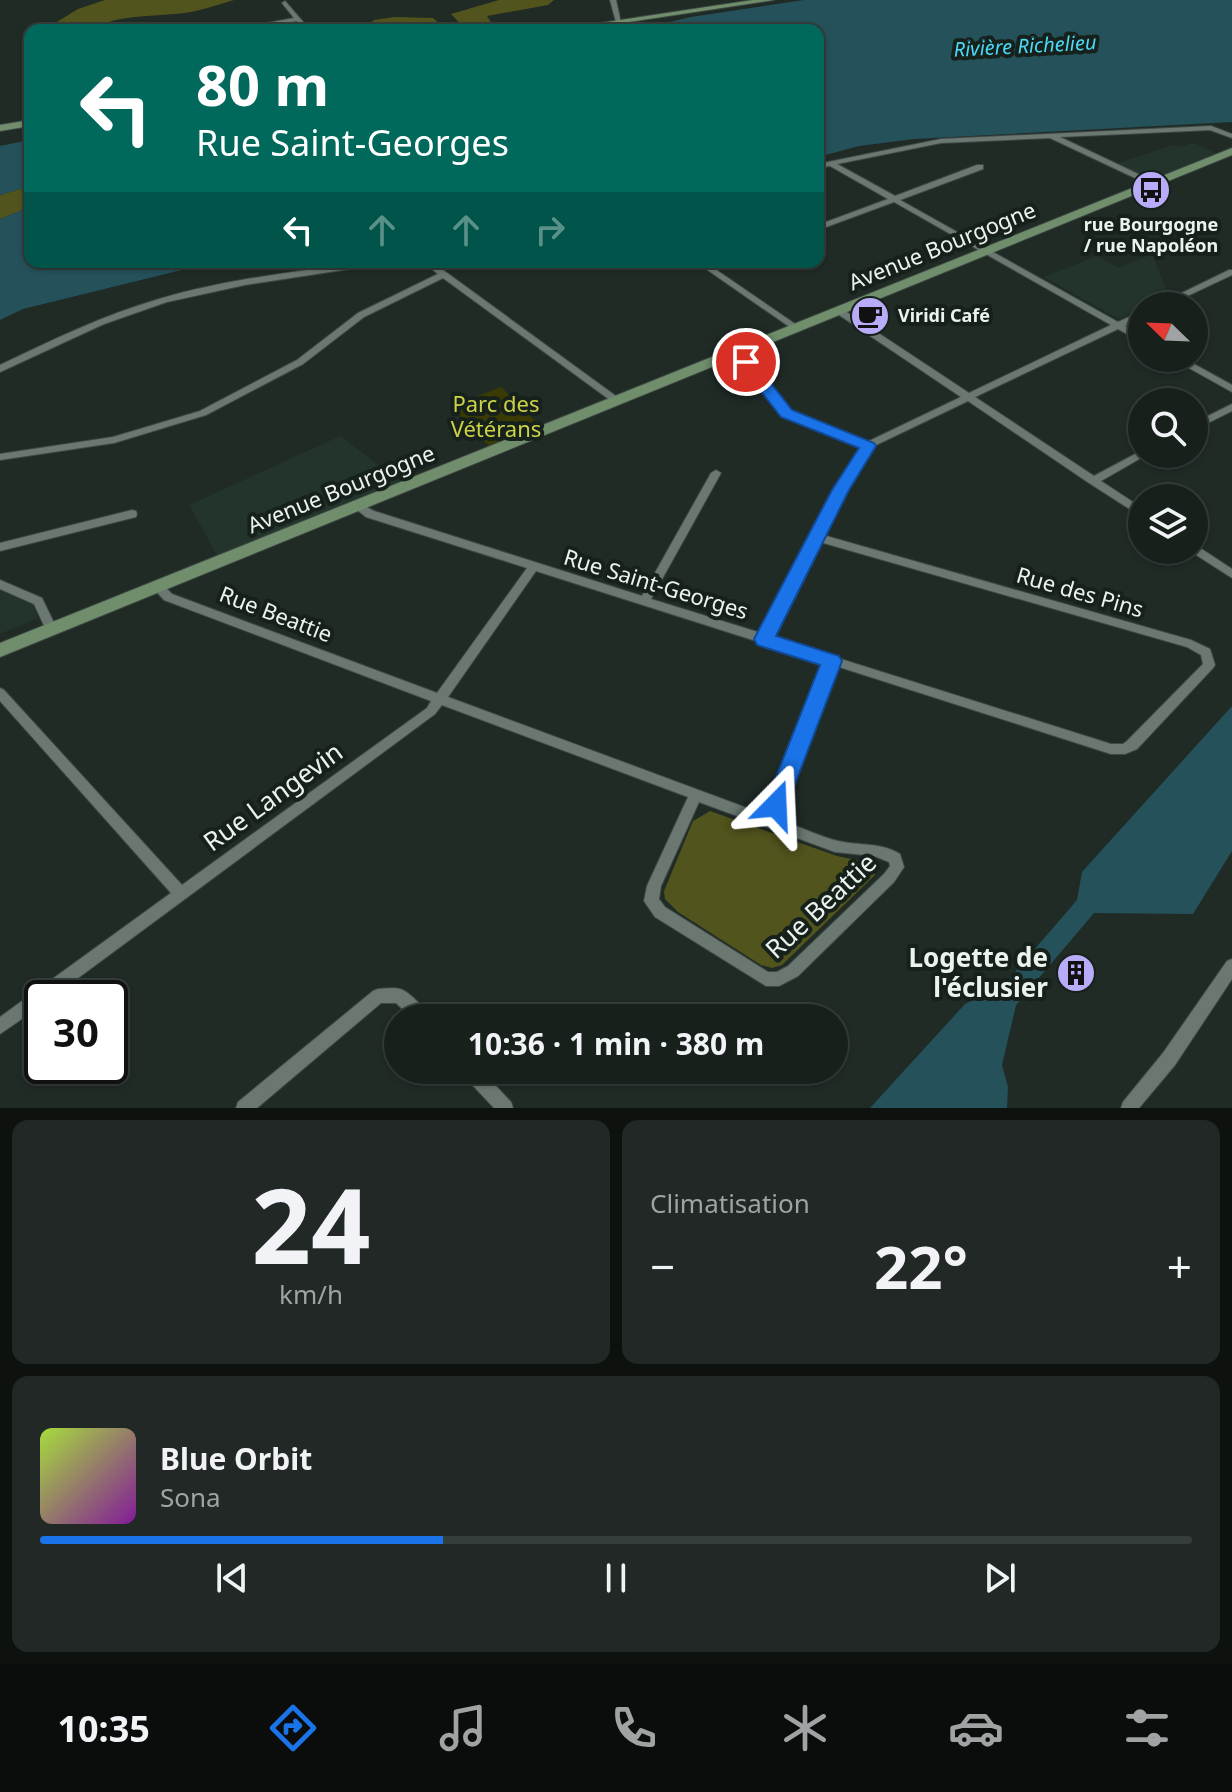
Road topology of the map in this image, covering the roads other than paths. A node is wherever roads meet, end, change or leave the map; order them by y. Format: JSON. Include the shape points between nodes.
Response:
{"nodes":[{"id":1,"x":613,"y":0,"type":"edge"},
{"id":2,"x":770,"y":0,"type":"edge"},
{"id":3,"x":285,"y":3,"type":"dead end"},
{"id":4,"x":298,"y":19,"type":"junction"},
{"id":5,"x":619,"y":22,"type":"junction"},
{"id":6,"x":268,"y":24,"type":"edge"},
{"id":7,"x":302,"y":24,"type":"edge"},
{"id":8,"x":604,"y":24,"type":"edge"},
{"id":9,"x":24,"y":124,"type":"edge"},
{"id":10,"x":0,"y":128,"type":"edge"},
{"id":11,"x":1050,"y":135,"type":"junction"},
{"id":12,"x":1232,"y":136,"type":"edge"},
{"id":13,"x":1232,"y":151,"type":"edge"},
{"id":14,"x":830,"y":163,"type":"junction"},
{"id":15,"x":824,"y":164,"type":"edge"},
{"id":16,"x":980,"y":167,"type":"dead end"},
{"id":17,"x":1152,"y":184,"type":"junction"},
{"id":18,"x":895,"y":200,"type":"junction"},
{"id":19,"x":824,"y":226,"type":"edge"},
{"id":20,"x":987,"y":251,"type":"junction"},
{"id":21,"x":344,"y":268,"type":"edge"},
{"id":22,"x":434,"y":268,"type":"edge"},
{"id":23,"x":709,"y":268,"type":"edge"},
{"id":24,"x":1232,"y":272,"type":"edge"},
{"id":25,"x":443,"y":275,"type":"junction"},
{"id":26,"x":1189,"y":292,"type":"edge"},
{"id":27,"x":839,"y":311,"type":"junction"},
{"id":28,"x":1128,"y":321,"type":"edge"},
{"id":29,"x":1119,"y":326,"type":"junction"},
{"id":30,"x":797,"y":328,"type":"junction"},
{"id":31,"x":1128,"y":331,"type":"edge"},
{"id":32,"x":735,"y":353,"type":"junction"},
{"id":33,"x":0,"y":369,"type":"edge"},
{"id":34,"x":1201,"y":372,"type":"edge"},
{"id":35,"x":1232,"y":389,"type":"edge"},
{"id":36,"x":967,"y":396,"type":"junction"},
{"id":37,"x":617,"y":401,"type":"junction"},
{"id":38,"x":1232,"y":407,"type":"edge"},
{"id":39,"x":1208,"y":420,"type":"edge"},
{"id":40,"x":868,"y":446,"type":"junction"},
{"id":41,"x":0,"y":457,"type":"edge"},
{"id":42,"x":1128,"y":462,"type":"edge"},
{"id":43,"x":716,"y":473,"type":"dead end"},
{"id":44,"x":1093,"y":481,"type":"junction"},
{"id":45,"x":1128,"y":504,"type":"edge"},
{"id":46,"x":357,"y":506,"type":"junction"},
{"id":47,"x":132,"y":514,"type":"dead end"},
{"id":48,"x":816,"y":537,"type":"junction"},
{"id":49,"x":0,"y":547,"type":"edge"},
{"id":50,"x":1208,"y":558,"type":"edge"},
{"id":51,"x":533,"y":567,"type":"junction"},
{"id":52,"x":1232,"y":574,"type":"edge"},
{"id":53,"x":0,"y":584,"type":"edge"},
{"id":54,"x":158,"y":587,"type":"junction"},
{"id":55,"x":644,"y":602,"type":"junction"},
{"id":56,"x":51,"y":629,"type":"junction"},
{"id":57,"x":764,"y":639,"type":"junction"},
{"id":58,"x":0,"y":650,"type":"edge"},
{"id":59,"x":832,"y":661,"type":"junction"},
{"id":60,"x":0,"y":693,"type":"edge"},
{"id":61,"x":441,"y":700,"type":"junction"},
{"id":62,"x":1128,"y":748,"type":"joint"},
{"id":63,"x":696,"y":794,"type":"junction"},
{"id":64,"x":770,"y":822,"type":"junction"},
{"id":65,"x":181,"y":894,"type":"junction"},
{"id":66,"x":1232,"y":966,"type":"edge"},
{"id":67,"x":408,"y":1004,"type":"edge"},
{"id":68,"x":0,"y":1026,"type":"edge"},
{"id":69,"x":483,"y":1084,"type":"edge"},
{"id":70,"x":244,"y":1108,"type":"edge"},
{"id":71,"x":505,"y":1108,"type":"edge"},
{"id":72,"x":1129,"y":1108,"type":"edge"}],
"edges":[{"from":1,"to":5,"type":"street"},
{"from":2,"to":5,"type":"street"},
{"from":3,"to":4,"type":"street"},
{"from":4,"to":6,"type":"street"},
{"from":4,"to":7,"type":"street"},
{"from":5,"to":8,"type":"street"},
{"from":9,"to":10,"type":"street"},
{"from":11,"to":12,"type":"street","via":[[1211,128]]},
{"from":11,"to":14,"type":"street","via":[[931,142]]},
{"from":11,"to":17,"type":"street"},
{"from":13,"to":17,"type":"street","name":"Avenue Bourgogne"},
{"from":14,"to":15,"type":"street"},
{"from":14,"to":18,"type":"street"},
{"from":16,"to":18,"type":"street"},
{"from":17,"to":20,"type":"street","name":"Avenue Bourgogne"},
{"from":18,"to":19,"type":"street"},
{"from":18,"to":20,"type":"street"},
{"from":20,"to":27,"type":"street","name":"Avenue Bourgogne"},
{"from":20,"to":29,"type":"street"},
{"from":21,"to":33,"type":"street","via":[[163,301],[90,325]]},
{"from":22,"to":25,"type":"street"},
{"from":23,"to":30,"type":"street"},
{"from":24,"to":26,"type":"street"},
{"from":25,"to":37,"type":"street"},
{"from":25,"to":41,"type":"street","via":[[365,313],[304,360],[203,413],[114,440]]},
{"from":27,"to":30,"type":"street","name":"Avenue Bourgogne"},
{"from":27,"to":36,"type":"street"},
{"from":28,"to":29,"type":"street"},
{"from":29,"to":31,"type":"street"},
{"from":29,"to":36,"type":"street"},
{"from":30,"to":32,"type":"street","name":"Avenue Bourgogne"},
{"from":32,"to":37,"type":"street","name":"Avenue Bourgogne"},
{"from":32,"to":40,"type":"street","via":[[787,413]]},
{"from":34,"to":35,"type":"street"},
{"from":36,"to":40,"type":"street"},
{"from":36,"to":44,"type":"street"},
{"from":37,"to":46,"type":"street","name":"Avenue Bourgogne"},
{"from":38,"to":39,"type":"street"},
{"from":40,"to":48,"type":"street"},
{"from":42,"to":44,"type":"street"},
{"from":43,"to":55,"type":"street"},
{"from":44,"to":45,"type":"street"},
{"from":46,"to":51,"type":"street","name":"Rue Saint-Georges"},
{"from":46,"to":54,"type":"street","name":"Avenue Bourgogne"},
{"from":47,"to":49,"type":"street"},
{"from":48,"to":57,"type":"street"},
{"from":48,"to":62,"type":"street","name":"Rue des Pins","via":[[1204,651],[1210,660],[1206,669]]},
{"from":50,"to":52,"type":"street"},
{"from":51,"to":55,"type":"street","name":"Rue Saint-Georges"},
{"from":51,"to":61,"type":"street","name":"Rue Langevin"},
{"from":53,"to":56,"type":"street","via":[[38,601]]},
{"from":54,"to":56,"type":"street","name":"Avenue Bourgogne"},
{"from":54,"to":61,"type":"street","name":"Rue Beattie","via":[[168,597]]},
{"from":55,"to":57,"type":"street","name":"Rue Saint-Georges"},
{"from":56,"to":58,"type":"street","name":"Avenue Bourgogne"},
{"from":57,"to":59,"type":"street","name":"Rue Saint-Georges"},
{"from":59,"to":62,"type":"street","name":"Rue Saint-Georges","via":[[1111,749]]},
{"from":59,"to":64,"type":"street"},
{"from":60,"to":65,"type":"street"},
{"from":61,"to":63,"type":"street","name":"Rue Beattie"},
{"from":61,"to":65,"type":"street","name":"Rue Langevin"},
{"from":63,"to":64,"type":"street","name":"Rue Beattie"},
{"from":63,"to":64,"type":"street","name":"Rue Beattie","via":[[651,901],[759,977],[773,980],[793,971],[889,878],[897,863],[883,851],[845,849]]},
{"from":65,"to":68,"type":"street","name":"Rue Langevin"},
{"from":66,"to":72,"type":"street"},
{"from":67,"to":70,"type":"street","via":[[399,996],[378,996]]},
{"from":69,"to":71,"type":"street"}]}
